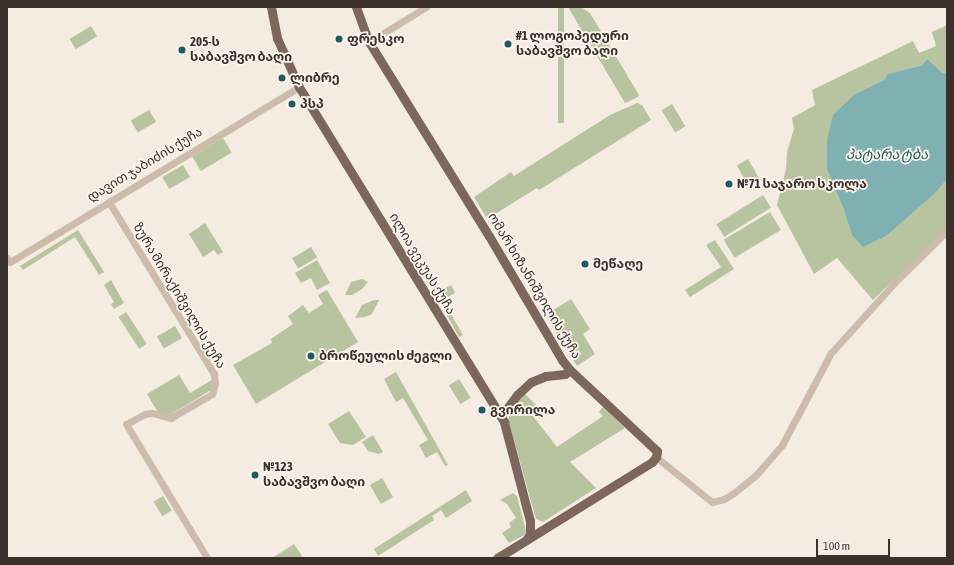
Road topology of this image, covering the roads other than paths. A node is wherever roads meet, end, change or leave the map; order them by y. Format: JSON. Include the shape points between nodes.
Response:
{"nodes":[{"id":1,"x":271,"y":7,"type":"edge"},
{"id":2,"x":356,"y":7,"type":"edge"},
{"id":3,"x":426,"y":7,"type":"edge"},
{"id":4,"x":369,"y":42,"type":"junction"},
{"id":5,"x":299,"y":87,"type":"junction"},
{"id":6,"x":109,"y":202,"type":"junction"},
{"id":7,"x":947,"y":231,"type":"edge"},
{"id":8,"x":7,"y":258,"type":"edge"},
{"id":9,"x":570,"y":370,"type":"junction"},
{"id":10,"x":500,"y":415,"type":"junction"},
{"id":11,"x":656,"y":457,"type":"junction"},
{"id":12,"x":530,"y":521,"type":"junction"},
{"id":13,"x":548,"y":527,"type":"junction"},
{"id":14,"x":527,"y":539,"type":"junction"},
{"id":15,"x":207,"y":558,"type":"edge"},
{"id":16,"x":496,"y":558,"type":"edge"}],
"edges":[{"from":1,"to":5,"type":"main road","name":"ილია ვეკუას ქუჩა","via":[[277,38]]},
{"from":2,"to":4,"type":"main road","name":"ომარ ხიზანიშვილის ქუჩა"},
{"from":3,"to":4,"type":"street"},
{"from":4,"to":9,"type":"main road","name":"ომარ ხიზანიშვილის ქუჩა"},
{"from":5,"to":6,"type":"street","name":"დავით ჯაბიძის ქუჩა"},
{"from":5,"to":10,"type":"main road","name":"ილია ვეკუას ქუჩა"},
{"from":6,"to":8,"type":"street","name":"დავით ჯაბიძის ქუჩა","via":[[10,262]]},
{"from":6,"to":15,"type":"street","name":"ზურა მირაქიშვილის ქუჩა","via":[[214,374],[212,394],[171,418],[152,413],[144,414],[126,424]]},
{"from":7,"to":11,"type":"street","via":[[896,281],[831,353],[782,445],[756,475],[735,492],[724,499],[712,502]]},
{"from":9,"to":10,"type":"main road","via":[[565,374],[546,376],[531,382]]},
{"from":9,"to":11,"type":"main road","name":"ომარ ხიზანიშვილის ქუჩა","via":[[654,446],[657,451]]},
{"from":10,"to":12,"type":"main road","name":"ილია ვეკუას ქუჩა"},
{"from":11,"to":13,"type":"main road","via":[[652,462]]},
{"from":12,"to":13,"type":"main road","via":[[537,527]]},
{"from":12,"to":14,"type":"main road"},
{"from":13,"to":14,"type":"main road"},
{"from":14,"to":16,"type":"main road"}]}
